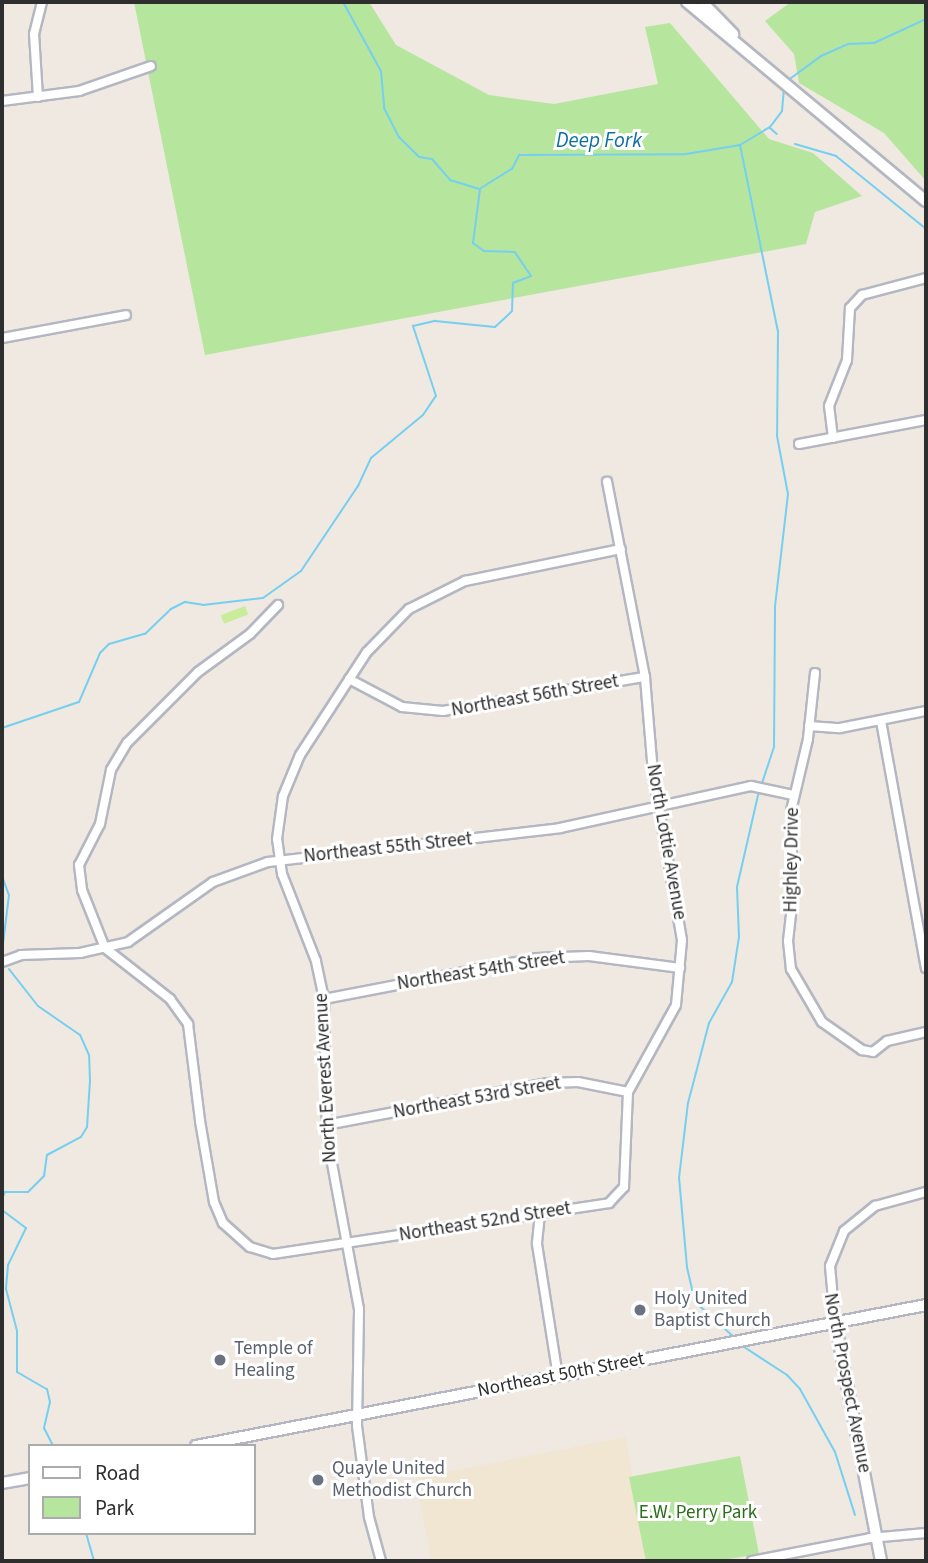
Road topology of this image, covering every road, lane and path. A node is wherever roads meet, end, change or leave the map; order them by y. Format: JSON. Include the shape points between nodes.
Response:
{"nodes":[{"id":1,"x":42,"y":2,"type":"edge"},
{"id":2,"x":687,"y":2,"type":"edge"},
{"id":3,"x":702,"y":2,"type":"edge"},
{"id":4,"x":742,"y":45,"type":"junction"},
{"id":5,"x":151,"y":66,"type":"dead end"},
{"id":6,"x":38,"y":97,"type":"junction"},
{"id":7,"x":2,"y":102,"type":"edge"},
{"id":8,"x":926,"y":201,"type":"edge"},
{"id":9,"x":926,"y":278,"type":"edge"},
{"id":10,"x":127,"y":315,"type":"dead end"},
{"id":11,"x":2,"y":338,"type":"edge"},
{"id":12,"x":926,"y":420,"type":"edge"},
{"id":13,"x":833,"y":438,"type":"junction"},
{"id":14,"x":799,"y":444,"type":"dead end"},
{"id":15,"x":607,"y":481,"type":"dead end"},
{"id":16,"x":621,"y":549,"type":"junction"},
{"id":17,"x":278,"y":605,"type":"dead end"},
{"id":18,"x":815,"y":673,"type":"dead end"},
{"id":19,"x":645,"y":677,"type":"junction"},
{"id":20,"x":349,"y":679,"type":"junction"},
{"id":21,"x":926,"y":711,"type":"edge"},
{"id":22,"x":881,"y":720,"type":"junction"},
{"id":23,"x":809,"y":726,"type":"junction"},
{"id":24,"x":793,"y":795,"type":"junction"},
{"id":25,"x":658,"y":806,"type":"junction"},
{"id":26,"x":279,"y":860,"type":"junction"},
{"id":27,"x":105,"y":948,"type":"junction"},
{"id":28,"x":2,"y":962,"type":"edge"},
{"id":29,"x":680,"y":968,"type":"junction"},
{"id":30,"x":926,"y":968,"type":"edge"},
{"id":31,"x":324,"y":999,"type":"junction"},
{"id":32,"x":926,"y":1032,"type":"edge"},
{"id":33,"x":628,"y":1091,"type":"junction"},
{"id":34,"x":326,"y":1125,"type":"junction"},
{"id":35,"x":926,"y":1192,"type":"edge"},
{"id":36,"x":622,"y":1193,"type":"joint"},
{"id":37,"x":540,"y":1214,"type":"junction"},
{"id":38,"x":346,"y":1243,"type":"junction"},
{"id":39,"x":926,"y":1305,"type":"edge"},
{"id":40,"x":835,"y":1322,"type":"junction"},
{"id":41,"x":558,"y":1376,"type":"junction"},
{"id":42,"x":357,"y":1415,"type":"junction"},
{"id":43,"x":206,"y":1444,"type":"edge"},
{"id":44,"x":28,"y":1478,"type":"edge"},
{"id":45,"x":2,"y":1483,"type":"edge"},
{"id":46,"x":926,"y":1533,"type":"edge"},
{"id":47,"x":877,"y":1539,"type":"junction"},
{"id":48,"x":381,"y":1561,"type":"edge"},
{"id":49,"x":751,"y":1561,"type":"edge"},
{"id":50,"x":881,"y":1561,"type":"edge"}],
"edges":[{"from":1,"to":6,"type":"street","via":[[34,34]]},
{"from":2,"to":4,"type":"street"},
{"from":3,"to":4,"type":"street"},
{"from":4,"to":8,"type":"street"},
{"from":5,"to":6,"type":"street","via":[[79,91]]},
{"from":6,"to":7,"type":"street"},
{"from":9,"to":13,"type":"street","via":[[862,295],[849,308],[847,360],[829,405]]},
{"from":10,"to":11,"type":"street"},
{"from":12,"to":13,"type":"street"},
{"from":13,"to":14,"type":"street"},
{"from":15,"to":16,"type":"street","name":"North Lottie Avenue"},
{"from":16,"to":19,"type":"street","name":"North Lottie Avenue"},
{"from":16,"to":20,"type":"street","name":"North Everest Avenue","via":[[465,581],[436,593],[386,628]]},
{"from":17,"to":27,"type":"street","via":[[250,634],[197,673],[115,760],[100,824],[79,865],[82,890]]},
{"from":18,"to":23,"type":"street","name":"Highley Drive"},
{"from":19,"to":20,"type":"street","name":"Northeast 56th Street","via":[[429,712],[387,701]]},
{"from":19,"to":25,"type":"street","name":"North Lottie Avenue"},
{"from":20,"to":26,"type":"street","name":"North Everest Avenue","via":[[287,782],[279,811]]},
{"from":21,"to":22,"type":"street"},
{"from":22,"to":23,"type":"street","via":[[839,728]]},
{"from":22,"to":30,"type":"street"},
{"from":23,"to":24,"type":"street","name":"Highley Drive"},
{"from":24,"to":25,"type":"street","name":"Northeast 55th Street","via":[[759,785]]},
{"from":24,"to":32,"type":"street","name":"Highley Drive","via":[[791,969],[822,1022],[862,1050],[873,1052],[887,1041]]},
{"from":25,"to":26,"type":"street","name":"Northeast 55th Street","via":[[548,829]]},
{"from":25,"to":29,"type":"street","name":"North Lottie Avenue","via":[[681,927]]},
{"from":26,"to":27,"type":"street","name":"Northeast 55th Street","via":[[224,876],[141,935]]},
{"from":26,"to":31,"type":"street","name":"North Everest Avenue","via":[[316,961]]},
{"from":27,"to":28,"type":"street","name":"Northeast 55th Street"},
{"from":27,"to":38,"type":"street","name":"Northeast 52nd Street","via":[[170,999],[188,1024],[214,1202],[231,1232],[250,1247],[273,1254]]},
{"from":29,"to":31,"type":"street","name":"Northeast 54th Street","via":[[589,956],[537,958]]},
{"from":29,"to":33,"type":"street","name":"North Lottie Avenue","via":[[676,1005]]},
{"from":31,"to":34,"type":"street","name":"North Everest Avenue"},
{"from":33,"to":34,"type":"street","name":"Northeast 53rd Street","via":[[587,1083],[548,1083]]},
{"from":33,"to":36,"type":"street","name":"North Lottie Avenue"},
{"from":34,"to":38,"type":"street","name":"North Everest Avenue"},
{"from":35,"to":40,"type":"street","name":"North Prospect Avenue","via":[[896,1198],[863,1213],[844,1231],[832,1255],[829,1286]]},
{"from":36,"to":37,"type":"street","name":"Northeast 52nd Street","via":[[609,1203]]},
{"from":37,"to":38,"type":"street","name":"Northeast 52nd Street"},
{"from":37,"to":41,"type":"street","via":[[537,1244]]},
{"from":38,"to":42,"type":"street","name":"North Everest Avenue","via":[[360,1322]]},
{"from":39,"to":40,"type":"street","name":"Northeast 50th Street"},
{"from":40,"to":41,"type":"street","name":"Northeast 50th Street"},
{"from":40,"to":47,"type":"street","name":"North Prospect Avenue"},
{"from":41,"to":42,"type":"street","name":"Northeast 50th Street"},
{"from":42,"to":43,"type":"street","name":"Northeast 50th Street"},
{"from":42,"to":48,"type":"street","name":"North Everest Avenue","via":[[366,1504]]},
{"from":44,"to":45,"type":"street"},
{"from":46,"to":47,"type":"street"},
{"from":47,"to":49,"type":"street"},
{"from":47,"to":50,"type":"street","name":"North Prospect Avenue"}]}
